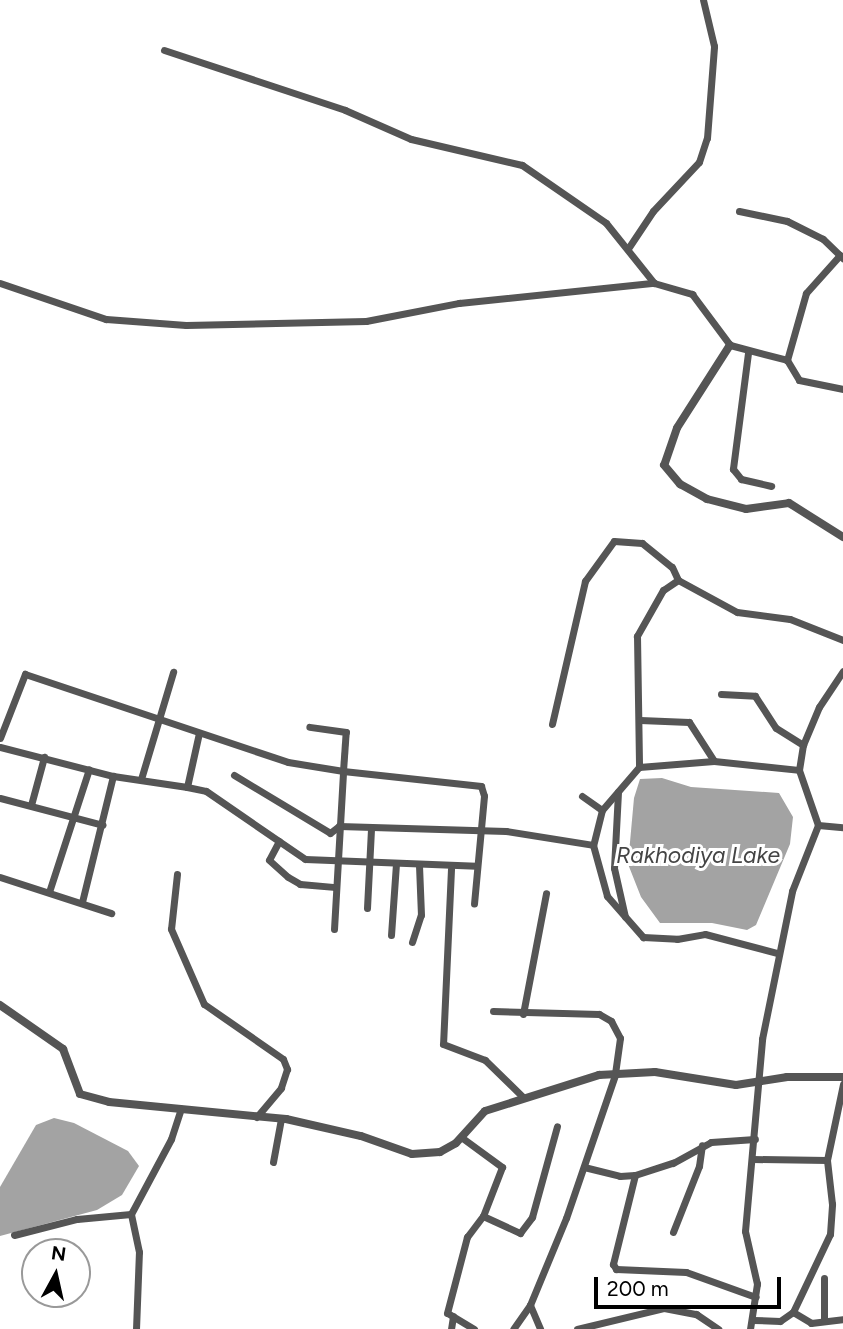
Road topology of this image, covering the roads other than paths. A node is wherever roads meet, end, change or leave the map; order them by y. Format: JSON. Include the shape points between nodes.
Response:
{"nodes":[{"id":1,"x":703,"y":0,"type":"edge"},
{"id":2,"x":164,"y":50,"type":"dead end"},
{"id":3,"x":738,"y":211,"type":"dead end"},
{"id":4,"x":629,"y":247,"type":"junction"},
{"id":5,"x":842,"y":257,"type":"edge"},
{"id":6,"x":0,"y":283,"type":"edge"},
{"id":7,"x":654,"y":283,"type":"junction"},
{"id":8,"x":730,"y":345,"type":"junction"},
{"id":9,"x":748,"y":353,"type":"junction"},
{"id":10,"x":786,"y":360,"type":"junction"},
{"id":11,"x":843,"y":389,"type":"edge"},
{"id":12,"x":771,"y":486,"type":"dead end"},
{"id":13,"x":843,"y":537,"type":"edge"},
{"id":14,"x":678,"y":580,"type":"junction"},
{"id":15,"x":843,"y":640,"type":"edge"},
{"id":16,"x":843,"y":671,"type":"edge"},
{"id":17,"x":173,"y":672,"type":"dead end"},
{"id":18,"x":721,"y":694,"type":"dead end"},
{"id":19,"x":158,"y":715,"type":"junction"},
{"id":20,"x":640,"y":720,"type":"junction"},
{"id":21,"x":552,"y":724,"type":"dead end"},
{"id":22,"x":309,"y":727,"type":"dead end"},
{"id":23,"x":199,"y":733,"type":"junction"},
{"id":24,"x":0,"y":738,"type":"edge"},
{"id":25,"x":803,"y":745,"type":"junction"},
{"id":26,"x":0,"y":747,"type":"edge"},
{"id":27,"x":44,"y":757,"type":"junction"},
{"id":28,"x":714,"y":761,"type":"junction"},
{"id":29,"x":639,"y":767,"type":"junction"},
{"id":30,"x":89,"y":769,"type":"junction"},
{"id":31,"x":799,"y":770,"type":"junction"},
{"id":32,"x":342,"y":771,"type":"junction"},
{"id":33,"x":234,"y":775,"type":"dead end"},
{"id":34,"x":113,"y":776,"type":"junction"},
{"id":35,"x":141,"y":779,"type":"junction"},
{"id":36,"x":187,"y":786,"type":"junction"},
{"id":37,"x":618,"y":791,"type":"junction"},
{"id":38,"x":582,"y":796,"type":"dead end"},
{"id":39,"x":0,"y":798,"type":"edge"},
{"id":40,"x":31,"y":805,"type":"junction"},
{"id":41,"x":602,"y":810,"type":"junction"},
{"id":42,"x":74,"y":816,"type":"junction"},
{"id":43,"x":103,"y":825,"type":"junction"},
{"id":44,"x":818,"y":825,"type":"junction"},
{"id":45,"x":339,"y":826,"type":"junction"},
{"id":46,"x":843,"y":827,"type":"edge"},
{"id":47,"x":371,"y":830,"type":"junction"},
{"id":48,"x":481,"y":830,"type":"junction"},
{"id":49,"x":279,"y":841,"type":"junction"},
{"id":50,"x":593,"y":845,"type":"junction"},
{"id":51,"x":335,"y":863,"type":"junction"},
{"id":52,"x":370,"y":864,"type":"junction"},
{"id":53,"x":396,"y":864,"type":"junction"},
{"id":54,"x":419,"y":866,"type":"junction"},
{"id":55,"x":476,"y":866,"type":"junction"},
{"id":56,"x":451,"y":869,"type":"junction"},
{"id":57,"x":177,"y":874,"type":"dead end"},
{"id":58,"x":0,"y":877,"type":"edge"},
{"id":59,"x":333,"y":887,"type":"junction"},
{"id":60,"x":49,"y":892,"type":"junction"},
{"id":61,"x":547,"y":893,"type":"dead end"},
{"id":62,"x":82,"y":902,"type":"junction"},
{"id":63,"x":474,"y":904,"type":"dead end"},
{"id":64,"x":367,"y":908,"type":"dead end"},
{"id":65,"x":111,"y":913,"type":"dead end"},
{"id":66,"x":625,"y":917,"type":"junction"},
{"id":67,"x":334,"y":929,"type":"dead end"},
{"id":68,"x":391,"y":935,"type":"dead end"},
{"id":69,"x":412,"y":942,"type":"dead end"},
{"id":70,"x":777,"y":954,"type":"junction"},
{"id":71,"x":0,"y":1005,"type":"edge"},
{"id":72,"x":493,"y":1012,"type":"dead end"},
{"id":73,"x":523,"y":1014,"type":"junction"},
{"id":74,"x":615,"y":1075,"type":"junction"},
{"id":75,"x":843,"y":1076,"type":"edge"},
{"id":76,"x":760,"y":1080,"type":"junction"},
{"id":77,"x":843,"y":1084,"type":"edge"},
{"id":78,"x":524,"y":1098,"type":"junction"},
{"id":79,"x":181,"y":1109,"type":"junction"},
{"id":80,"x":257,"y":1116,"type":"junction"},
{"id":81,"x":281,"y":1119,"type":"junction"},
{"id":82,"x":557,"y":1126,"type":"dead end"},
{"id":83,"x":461,"y":1137,"type":"junction"},
{"id":84,"x":755,"y":1139,"type":"junction"},
{"id":85,"x":702,"y":1145,"type":"junction"},
{"id":86,"x":754,"y":1159,"type":"junction"},
{"id":87,"x":827,"y":1160,"type":"junction"},
{"id":88,"x":273,"y":1162,"type":"dead end"},
{"id":89,"x":584,"y":1167,"type":"junction"},
{"id":90,"x":635,"y":1175,"type":"junction"},
{"id":91,"x":131,"y":1214,"type":"junction"},
{"id":92,"x":483,"y":1216,"type":"junction"},
{"id":93,"x":673,"y":1232,"type":"dead end"},
{"id":94,"x":14,"y":1235,"type":"dead end"},
{"id":95,"x":824,"y":1278,"type":"dead end"},
{"id":96,"x":755,"y":1297,"type":"junction"},
{"id":97,"x":530,"y":1305,"type":"junction"},
{"id":98,"x":793,"y":1312,"type":"junction"},
{"id":99,"x":453,"y":1316,"type":"junction"},
{"id":100,"x":843,"y":1319,"type":"edge"},
{"id":101,"x":753,"y":1320,"type":"junction"},
{"id":102,"x":824,"y":1321,"type":"junction"},
{"id":103,"x":136,"y":1329,"type":"edge"},
{"id":104,"x":451,"y":1329,"type":"edge"},
{"id":105,"x":474,"y":1329,"type":"edge"},
{"id":106,"x":513,"y":1329,"type":"edge"},
{"id":107,"x":540,"y":1329,"type":"edge"},
{"id":108,"x":577,"y":1329,"type":"edge"},
{"id":109,"x":718,"y":1329,"type":"edge"},
{"id":110,"x":750,"y":1329,"type":"edge"}],
"edges":[{"from":1,"to":4,"type":"street","via":[[714,46],[715,91],[707,138],[699,162],[653,211]]},
{"from":2,"to":4,"type":"street","via":[[345,110],[411,139],[522,165],[606,222]]},
{"from":3,"to":5,"type":"street","via":[[787,220],[823,239]]},
{"from":4,"to":7,"type":"street"},
{"from":5,"to":10,"type":"street","via":[[806,293]]},
{"from":6,"to":7,"type":"street","via":[[106,319],[186,325],[366,321],[459,303]]},
{"from":7,"to":8,"type":"street","via":[[692,294]]},
{"from":8,"to":9,"type":"street"},
{"from":8,"to":13,"type":"street","via":[[677,428],[664,465],[680,484],[708,499],[746,509],[789,503]]},
{"from":9,"to":10,"type":"street"},
{"from":9,"to":12,"type":"street","via":[[733,469],[741,479]]},
{"from":10,"to":11,"type":"street","via":[[799,380]]},
{"from":14,"to":15,"type":"street","via":[[737,612],[790,619]]},
{"from":14,"to":20,"type":"street","via":[[663,590],[637,636],[634,656]]},
{"from":14,"to":21,"type":"street","via":[[673,567],[642,543],[614,541],[606,550],[585,581]]},
{"from":16,"to":25,"type":"street","via":[[819,707]]},
{"from":17,"to":19,"type":"street"},
{"from":18,"to":25,"type":"street","via":[[754,696],[776,728]]},
{"from":19,"to":23,"type":"street"},
{"from":19,"to":24,"type":"street","via":[[25,674]]},
{"from":19,"to":35,"type":"street"},
{"from":20,"to":28,"type":"street","via":[[689,722]]},
{"from":20,"to":29,"type":"street"},
{"from":22,"to":32,"type":"street","via":[[346,732]]},
{"from":23,"to":32,"type":"street","via":[[288,762]]},
{"from":23,"to":36,"type":"street"},
{"from":25,"to":31,"type":"street"},
{"from":26,"to":27,"type":"street"},
{"from":27,"to":30,"type":"street"},
{"from":27,"to":40,"type":"street"},
{"from":28,"to":29,"type":"street"},
{"from":28,"to":31,"type":"street"},
{"from":29,"to":37,"type":"street"},
{"from":30,"to":34,"type":"street"},
{"from":30,"to":42,"type":"street"},
{"from":31,"to":44,"type":"street"},
{"from":32,"to":45,"type":"street"},
{"from":32,"to":48,"type":"street","via":[[481,786]]},
{"from":33,"to":45,"type":"street","via":[[330,834]]},
{"from":34,"to":35,"type":"street"},
{"from":34,"to":43,"type":"street"},
{"from":35,"to":36,"type":"street"},
{"from":36,"to":49,"type":"street","via":[[206,791]]},
{"from":37,"to":41,"type":"street"},
{"from":37,"to":66,"type":"street","via":[[614,868]]},
{"from":38,"to":41,"type":"street"},
{"from":39,"to":40,"type":"street"},
{"from":40,"to":42,"type":"street"},
{"from":41,"to":50,"type":"street"},
{"from":42,"to":43,"type":"street"},
{"from":42,"to":60,"type":"street"},
{"from":43,"to":62,"type":"street"},
{"from":44,"to":46,"type":"street"},
{"from":44,"to":70,"type":"street","via":[[792,891]]},
{"from":45,"to":47,"type":"street"},
{"from":45,"to":51,"type":"street"},
{"from":47,"to":48,"type":"street"},
{"from":47,"to":52,"type":"street"},
{"from":48,"to":50,"type":"street"},
{"from":48,"to":55,"type":"street"},
{"from":49,"to":51,"type":"street","via":[[305,859]]},
{"from":49,"to":59,"type":"street","via":[[269,860],[288,877],[300,884]]},
{"from":50,"to":66,"type":"street","via":[[607,896]]},
{"from":51,"to":52,"type":"street"},
{"from":51,"to":59,"type":"street"},
{"from":52,"to":53,"type":"street"},
{"from":52,"to":64,"type":"street"},
{"from":53,"to":54,"type":"street"},
{"from":53,"to":68,"type":"street"},
{"from":54,"to":56,"type":"street"},
{"from":54,"to":69,"type":"street","via":[[421,915]]},
{"from":55,"to":56,"type":"street"},
{"from":55,"to":63,"type":"street"},
{"from":56,"to":78,"type":"street","via":[[443,1044],[485,1060]]},
{"from":57,"to":80,"type":"street","via":[[171,929],[204,1004],[283,1059],[287,1069],[281,1088]]},
{"from":58,"to":60,"type":"street"},
{"from":59,"to":67,"type":"street"},
{"from":60,"to":62,"type":"street"},
{"from":61,"to":73,"type":"street"},
{"from":62,"to":65,"type":"street"},
{"from":66,"to":70,"type":"street","via":[[643,937],[677,939],[705,934]]},
{"from":70,"to":76,"type":"street","via":[[762,1039]]},
{"from":71,"to":79,"type":"street","via":[[63,1049],[80,1094]]},
{"from":72,"to":73,"type":"street"},
{"from":73,"to":74,"type":"street","via":[[599,1014],[611,1021],[620,1038]]},
{"from":74,"to":76,"type":"street","via":[[655,1072],[736,1085]]},
{"from":74,"to":78,"type":"street","via":[[576,1080]]},
{"from":74,"to":89,"type":"street"},
{"from":75,"to":76,"type":"street"},
{"from":76,"to":84,"type":"street"},
{"from":77,"to":87,"type":"street"},
{"from":78,"to":83,"type":"street","via":[[485,1111]]},
{"from":79,"to":80,"type":"street"},
{"from":79,"to":91,"type":"street","via":[[171,1139]]},
{"from":80,"to":81,"type":"street"},
{"from":81,"to":83,"type":"street","via":[[361,1136],[412,1154],[440,1152]]},
{"from":81,"to":88,"type":"street"},
{"from":82,"to":92,"type":"street","via":[[532,1217],[520,1233]]},
{"from":83,"to":92,"type":"street","via":[[502,1167]]},
{"from":84,"to":85,"type":"street"},
{"from":84,"to":86,"type":"street"},
{"from":85,"to":90,"type":"street","via":[[673,1163]]},
{"from":85,"to":93,"type":"street","via":[[699,1166]]},
{"from":86,"to":87,"type":"street"},
{"from":86,"to":96,"type":"street","via":[[746,1231],[756,1265]]},
{"from":87,"to":98,"type":"street","via":[[830,1234]]},
{"from":89,"to":90,"type":"street","via":[[620,1177]]},
{"from":89,"to":97,"type":"street"},
{"from":90,"to":96,"type":"street","via":[[613,1264],[616,1269],[686,1272]]},
{"from":91,"to":94,"type":"street","via":[[77,1219]]},
{"from":91,"to":103,"type":"street","via":[[139,1252]]},
{"from":92,"to":99,"type":"street","via":[[467,1237],[447,1313]]},
{"from":95,"to":102,"type":"street"},
{"from":96,"to":101,"type":"street"},
{"from":97,"to":106,"type":"street"},
{"from":97,"to":107,"type":"street"},
{"from":98,"to":101,"type":"street","via":[[780,1321]]},
{"from":98,"to":102,"type":"street","via":[[811,1323]]},
{"from":99,"to":104,"type":"street"},
{"from":99,"to":105,"type":"street"},
{"from":100,"to":102,"type":"street"},
{"from":101,"to":110,"type":"street"},
{"from":108,"to":109,"type":"street","via":[[664,1308],[696,1314]]}]}
